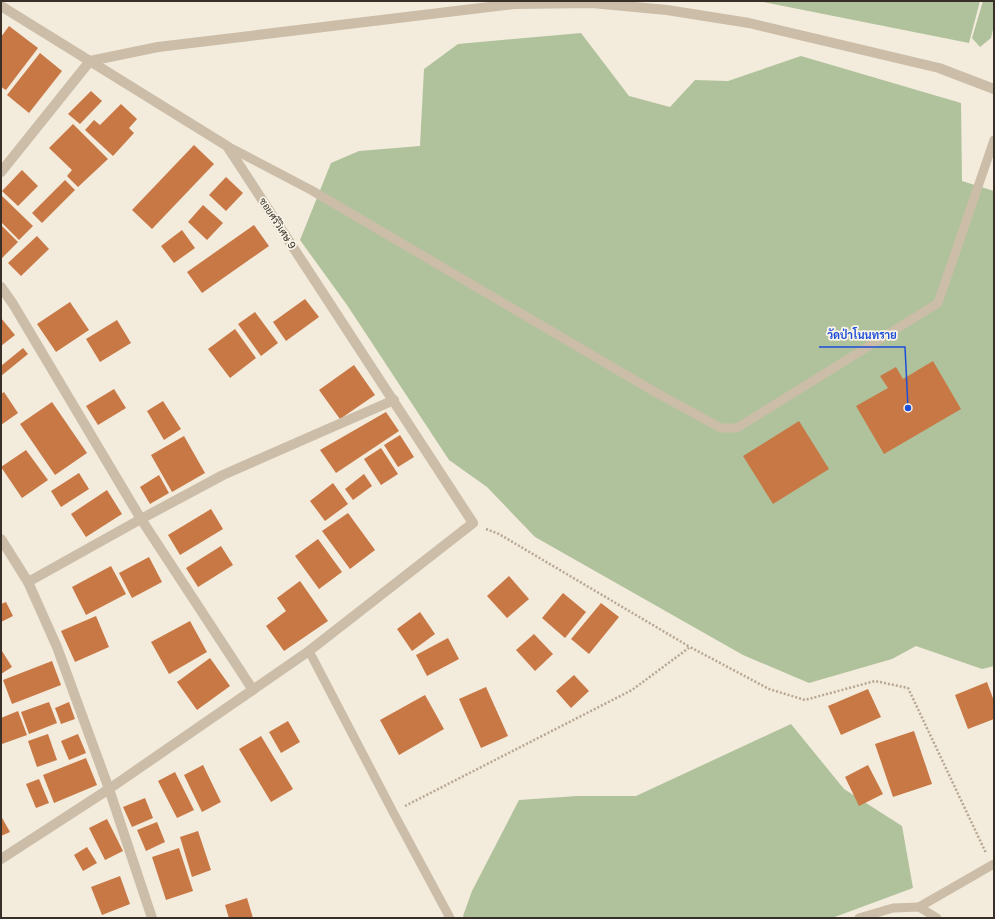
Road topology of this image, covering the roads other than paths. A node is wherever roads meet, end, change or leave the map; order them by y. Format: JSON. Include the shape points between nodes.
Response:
{"nodes":[{"id":1,"x":1,"y":6,"type":"edge"},
{"id":2,"x":90,"y":61,"type":"junction"},
{"id":3,"x":994,"y":89,"type":"edge"},
{"id":4,"x":994,"y":140,"type":"edge"},
{"id":5,"x":227,"y":146,"type":"junction"},
{"id":6,"x":1,"y":172,"type":"edge"},
{"id":7,"x":1,"y":287,"type":"edge"},
{"id":8,"x":394,"y":400,"type":"junction"},
{"id":9,"x":141,"y":519,"type":"junction"},
{"id":10,"x":1,"y":539,"type":"edge"},
{"id":11,"x":28,"y":582,"type":"junction"},
{"id":12,"x":308,"y":651,"type":"junction"},
{"id":13,"x":253,"y":690,"type":"junction"},
{"id":14,"x":109,"y":789,"type":"junction"},
{"id":15,"x":1,"y":859,"type":"edge"},
{"id":16,"x":993,"y":864,"type":"edge"},
{"id":17,"x":919,"y":907,"type":"junction"},
{"id":18,"x":152,"y":918,"type":"edge"},
{"id":19,"x":450,"y":918,"type":"edge"},
{"id":20,"x":859,"y":918,"type":"edge"},
{"id":21,"x":937,"y":918,"type":"edge"}],
"edges":[{"from":1,"to":2,"type":"street","name":"ซอยศรีวิเศษ 9"},
{"from":2,"to":3,"type":"street","via":[[158,47],[506,5],[592,3],[667,10],[749,23],[939,68]]},
{"from":2,"to":5,"type":"street","name":"ซอยศรีวิเศษ 9"},
{"from":2,"to":6,"type":"street"},
{"from":4,"to":5,"type":"lane","via":[[938,303],[737,428],[721,428],[655,392],[311,190]]},
{"from":5,"to":8,"type":"street","name":"ซอยศรีวิเศษ 9"},
{"from":7,"to":9,"type":"street"},
{"from":8,"to":9,"type":"street","via":[[224,475]]},
{"from":8,"to":12,"type":"street","name":"ซอยศรีวิเศษ 9","via":[[473,523]]},
{"from":9,"to":11,"type":"street"},
{"from":9,"to":13,"type":"street"},
{"from":10,"to":11,"type":"street"},
{"from":11,"to":14,"type":"street","via":[[57,646]]},
{"from":12,"to":13,"type":"street"},
{"from":12,"to":19,"type":"lane"},
{"from":13,"to":14,"type":"street"},
{"from":14,"to":15,"type":"street"},
{"from":14,"to":18,"type":"street"},
{"from":16,"to":17,"type":"lane"},
{"from":17,"to":20,"type":"lane","via":[[893,908]]},
{"from":17,"to":21,"type":"lane"}]}
